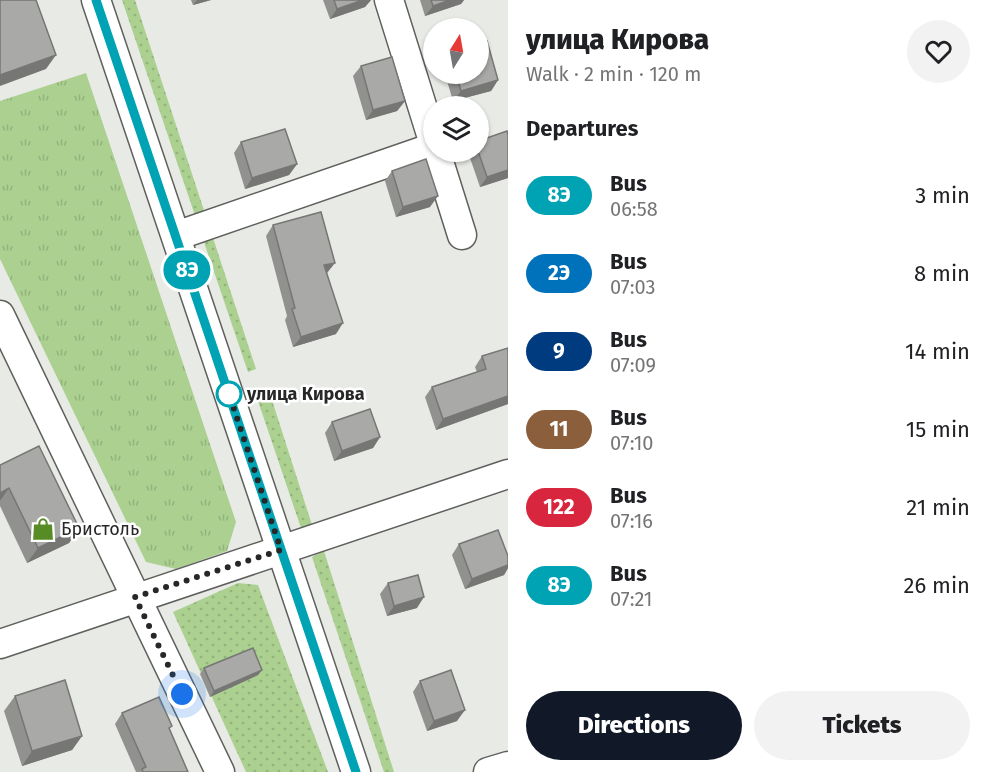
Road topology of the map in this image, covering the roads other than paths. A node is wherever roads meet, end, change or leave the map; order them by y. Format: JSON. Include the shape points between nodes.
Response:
{"nodes":[{"id":1,"x":96,"y":0,"type":"edge"},
{"id":2,"x":389,"y":0,"type":"edge"},
{"id":3,"x":423,"y":110,"type":"edge"},
{"id":4,"x":423,"y":150,"type":"edge"},
{"id":5,"x":439,"y":162,"type":"edge"},
{"id":6,"x":462,"y":235,"type":"dead end"},
{"id":7,"x":176,"y":236,"type":"junction"},
{"id":8,"x":0,"y":315,"type":"edge"},
{"id":9,"x":508,"y":474,"type":"edge"},
{"id":10,"x":281,"y":550,"type":"junction"},
{"id":11,"x":135,"y":597,"type":"junction"},
{"id":12,"x":0,"y":644,"type":"edge"},
{"id":13,"x":508,"y":765,"type":"edge"},
{"id":14,"x":220,"y":772,"type":"edge"},
{"id":15,"x":356,"y":772,"type":"edge"},
{"id":16,"x":488,"y":772,"type":"edge"}],
"edges":[{"from":1,"to":7,"type":"street"},
{"from":2,"to":3,"type":"street"},
{"from":4,"to":7,"type":"street"},
{"from":5,"to":6,"type":"street"},
{"from":7,"to":10,"type":"street"},
{"from":8,"to":11,"type":"street"},
{"from":9,"to":10,"type":"street"},
{"from":10,"to":11,"type":"street"},
{"from":10,"to":15,"type":"street"},
{"from":11,"to":12,"type":"street"},
{"from":11,"to":14,"type":"street"},
{"from":13,"to":16,"type":"street"}]}
